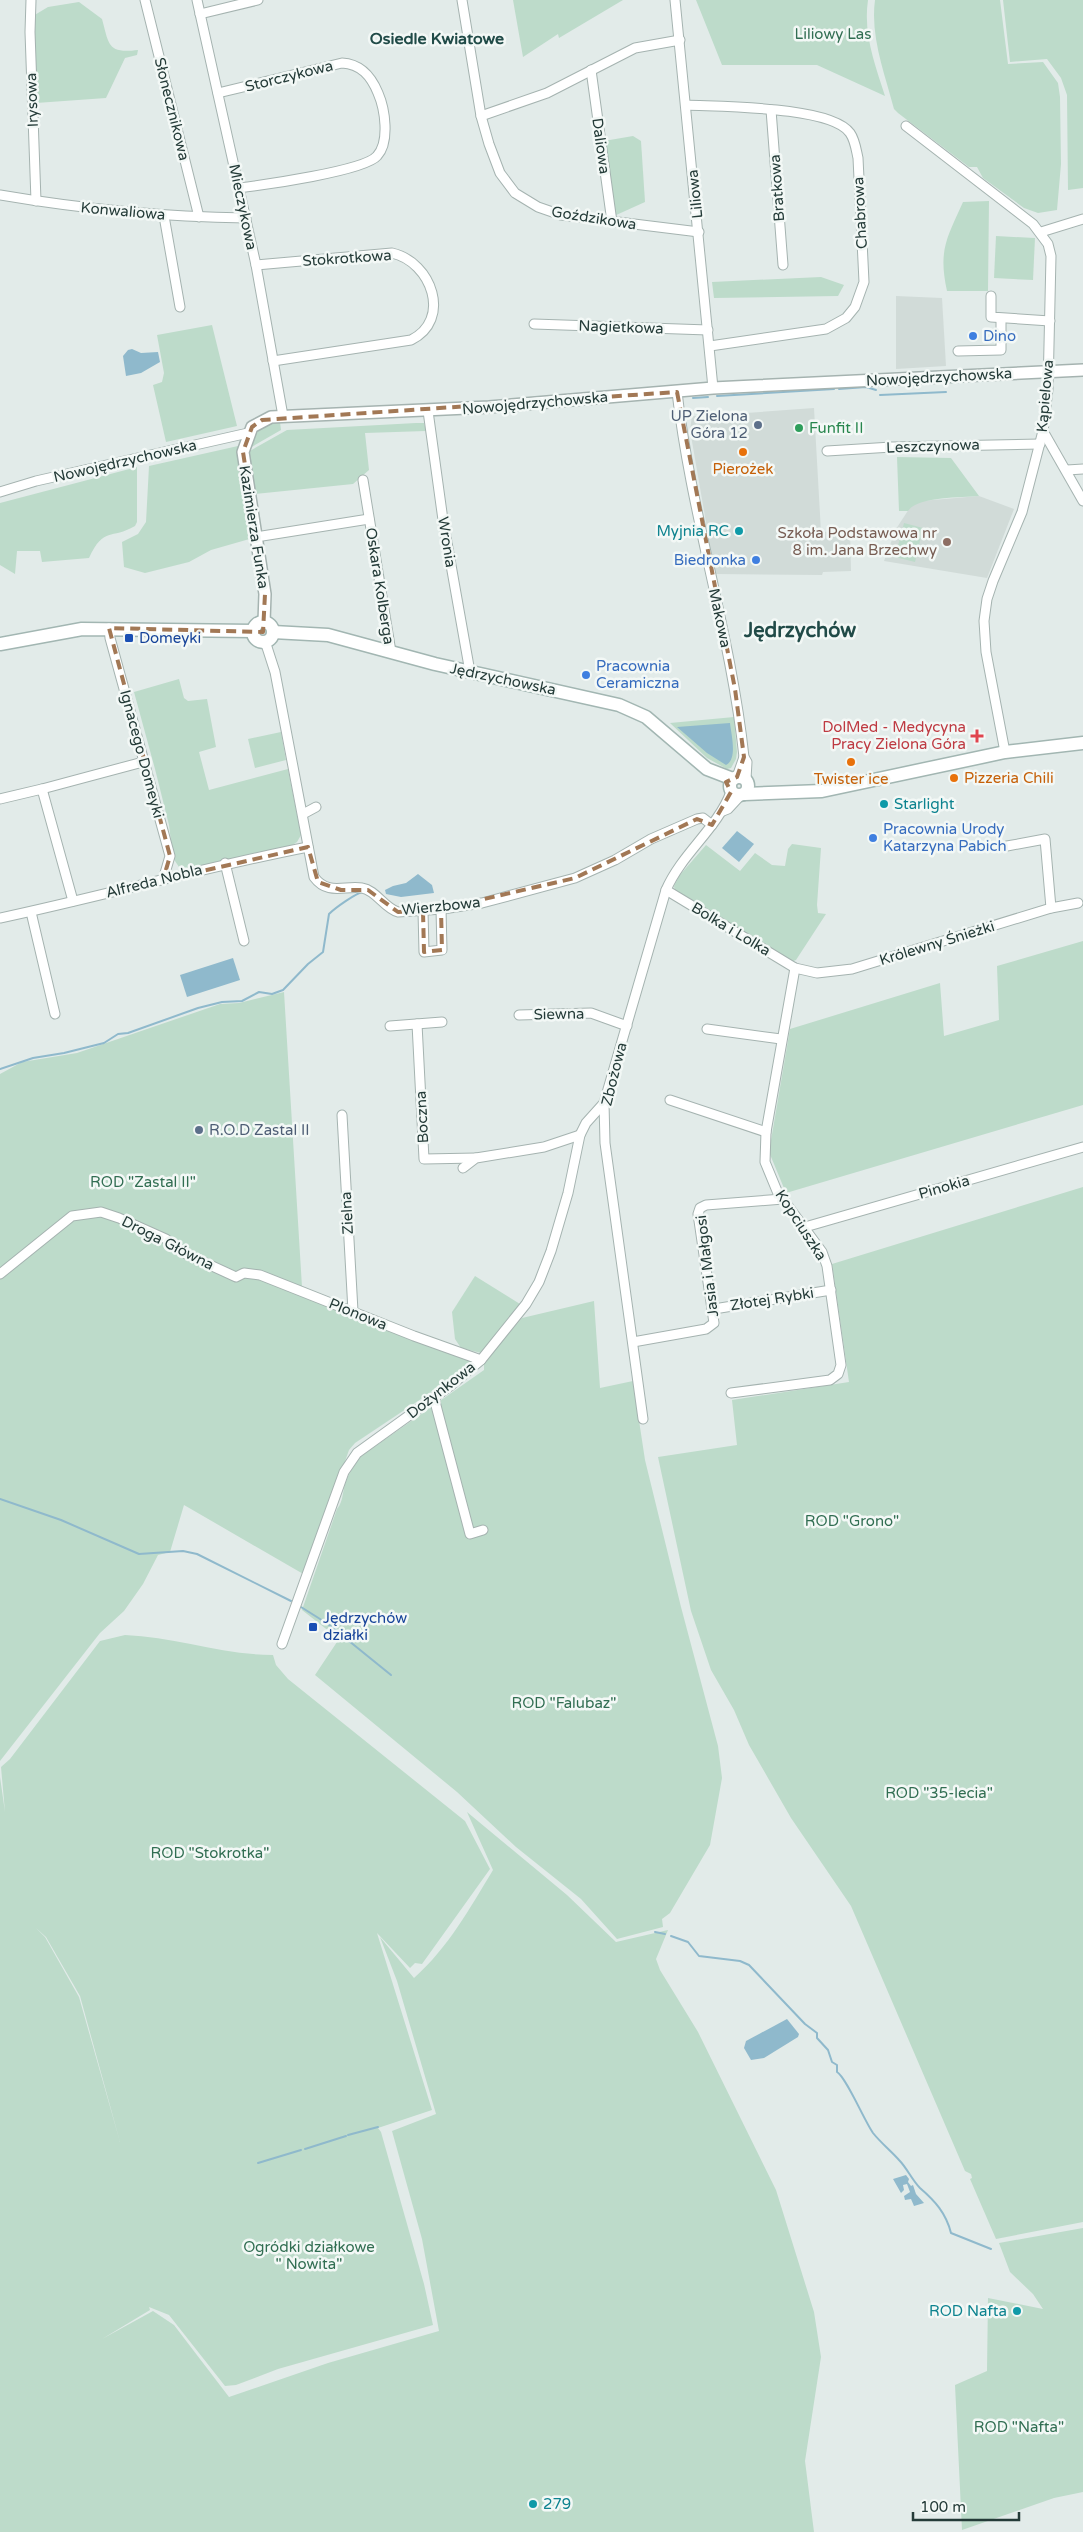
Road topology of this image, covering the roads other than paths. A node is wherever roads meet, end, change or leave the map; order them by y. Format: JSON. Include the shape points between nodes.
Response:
{"nodes":[{"id":1,"x":31,"y":0,"type":"edge"},
{"id":2,"x":145,"y":0,"type":"edge"},
{"id":3,"x":196,"y":0,"type":"edge"},
{"id":4,"x":258,"y":0,"type":"edge"},
{"id":5,"x":462,"y":0,"type":"edge"},
{"id":6,"x":676,"y":0,"type":"edge"},
{"id":7,"x":200,"y":14,"type":"junction"},
{"id":8,"x":680,"y":40,"type":"junction"},
{"id":9,"x":591,"y":70,"type":"junction"},
{"id":10,"x":218,"y":93,"type":"junction"},
{"id":11,"x":686,"y":105,"type":"junction"},
{"id":12,"x":771,"y":110,"type":"junction"},
{"id":13,"x":481,"y":116,"type":"junction"},
{"id":14,"x":906,"y":126,"type":"dead end"},
{"id":15,"x":239,"y":188,"type":"junction"},
{"id":16,"x":0,"y":195,"type":"edge"},
{"id":17,"x":36,"y":201,"type":"junction"},
{"id":18,"x":164,"y":216,"type":"junction"},
{"id":19,"x":199,"y":217,"type":"junction"},
{"id":20,"x":246,"y":218,"type":"junction"},
{"id":21,"x":1083,"y":219,"type":"edge"},
{"id":22,"x":612,"y":222,"type":"junction"},
{"id":23,"x":699,"y":232,"type":"junction"},
{"id":24,"x":1041,"y":232,"type":"junction"},
{"id":25,"x":256,"y":265,"type":"junction"},
{"id":26,"x":783,"y":265,"type":"dead end"},
{"id":27,"x":991,"y":296,"type":"dead end"},
{"id":28,"x":180,"y":307,"type":"dead end"},
{"id":29,"x":1001,"y":319,"type":"junction"},
{"id":30,"x":1050,"y":320,"type":"junction"},
{"id":31,"x":534,"y":324,"type":"dead end"},
{"id":32,"x":708,"y":330,"type":"junction"},
{"id":33,"x":710,"y":346,"type":"junction"},
{"id":34,"x":958,"y":352,"type":"dead end"},
{"id":35,"x":273,"y":361,"type":"junction"},
{"id":36,"x":1083,"y":370,"type":"edge"},
{"id":37,"x":1047,"y":372,"type":"junction"},
{"id":38,"x":713,"y":388,"type":"junction"},
{"id":39,"x":677,"y":392,"type":"junction"},
{"id":40,"x":428,"y":411,"type":"junction"},
{"id":41,"x":283,"y":416,"type":"junction"},
{"id":42,"x":1043,"y":431,"type":"junction"},
{"id":43,"x":248,"y":433,"type":"junction"},
{"id":44,"x":1040,"y":444,"type":"junction"},
{"id":45,"x":827,"y":451,"type":"dead end"},
{"id":46,"x":1083,"y":469,"type":"edge"},
{"id":47,"x":1067,"y":470,"type":"junction"},
{"id":48,"x":363,"y":480,"type":"dead end"},
{"id":49,"x":0,"y":492,"type":"edge"},
{"id":50,"x":1082,"y":497,"type":"edge"},
{"id":51,"x":369,"y":519,"type":"junction"},
{"id":52,"x":256,"y":536,"type":"junction"},
{"id":53,"x":109,"y":628,"type":"junction"},
{"id":54,"x":267,"y":632,"type":"junction"},
{"id":55,"x":0,"y":644,"type":"edge"},
{"id":56,"x":390,"y":652,"type":"junction"},
{"id":57,"x":470,"y":672,"type":"junction"},
{"id":58,"x":1083,"y":743,"type":"edge"},
{"id":59,"x":1005,"y":752,"type":"junction"},
{"id":60,"x":143,"y":762,"type":"junction"},
{"id":61,"x":739,"y":786,"type":"junction"},
{"id":62,"x":42,"y":789,"type":"junction"},
{"id":63,"x":0,"y":800,"type":"edge"},
{"id":64,"x":316,"y":807,"type":"dead end"},
{"id":65,"x":303,"y":814,"type":"junction"},
{"id":66,"x":712,"y":825,"type":"junction"},
{"id":67,"x":1007,"y":846,"type":"dead end"},
{"id":68,"x":308,"y":847,"type":"junction"},
{"id":69,"x":225,"y":863,"type":"junction"},
{"id":70,"x":163,"y":880,"type":"junction"},
{"id":71,"x":666,"y":890,"type":"junction"},
{"id":72,"x":74,"y":901,"type":"junction"},
{"id":73,"x":1078,"y":903,"type":"dead end"},
{"id":74,"x":1051,"y":908,"type":"junction"},
{"id":75,"x":441,"y":909,"type":"junction"},
{"id":76,"x":423,"y":910,"type":"junction"},
{"id":77,"x":31,"y":912,"type":"junction"},
{"id":78,"x":0,"y":918,"type":"edge"},
{"id":79,"x":244,"y":941,"type":"dead end"},
{"id":80,"x":795,"y":968,"type":"junction"},
{"id":81,"x":56,"y":1014,"type":"dead end"},
{"id":82,"x":519,"y":1015,"type":"dead end"},
{"id":83,"x":442,"y":1022,"type":"dead end"},
{"id":84,"x":416,"y":1024,"type":"junction"},
{"id":85,"x":390,"y":1026,"type":"dead end"},
{"id":86,"x":627,"y":1026,"type":"junction"},
{"id":87,"x":707,"y":1029,"type":"dead end"},
{"id":88,"x":781,"y":1040,"type":"junction"},
{"id":89,"x":670,"y":1100,"type":"dead end"},
{"id":90,"x":604,"y":1103,"type":"junction"},
{"id":91,"x":342,"y":1115,"type":"dead end"},
{"id":92,"x":766,"y":1132,"type":"junction"},
{"id":93,"x":580,"y":1135,"type":"junction"},
{"id":94,"x":1083,"y":1147,"type":"edge"},
{"id":95,"x":476,"y":1158,"type":"junction"},
{"id":96,"x":463,"y":1168,"type":"dead end"},
{"id":97,"x":783,"y":1199,"type":"junction"},
{"id":98,"x":804,"y":1227,"type":"junction"},
{"id":99,"x":0,"y":1274,"type":"edge"},
{"id":100,"x":236,"y":1277,"type":"joint"},
{"id":101,"x":830,"y":1290,"type":"junction"},
{"id":102,"x":714,"y":1308,"type":"junction"},
{"id":103,"x":353,"y":1311,"type":"junction"},
{"id":104,"x":633,"y":1342,"type":"junction"},
{"id":105,"x":481,"y":1360,"type":"junction"},
{"id":106,"x":731,"y":1394,"type":"dead end"},
{"id":107,"x":434,"y":1398,"type":"junction"},
{"id":108,"x":643,"y":1419,"type":"dead end"},
{"id":109,"x":483,"y":1530,"type":"dead end"},
{"id":110,"x":282,"y":1644,"type":"dead end"}],
"edges":[{"from":1,"to":17,"type":"street","name":"Irysowa"},
{"from":2,"to":19,"type":"street","name":"Słonecznikowa"},
{"from":3,"to":7,"type":"street","name":"Mieczykowa"},
{"from":4,"to":7,"type":"street"},
{"from":5,"to":13,"type":"street","name":"Goździkowa"},
{"from":6,"to":8,"type":"street","name":"Liliowa"},
{"from":7,"to":10,"type":"street","name":"Mieczykowa"},
{"from":8,"to":9,"type":"street","via":[[635,48]]},
{"from":8,"to":11,"type":"street","name":"Liliowa"},
{"from":9,"to":13,"type":"street","via":[[548,93]]},
{"from":9,"to":22,"type":"street","name":"Daliowa"},
{"from":10,"to":15,"type":"street","name":"Mieczykowa"},
{"from":10,"to":15,"type":"street","name":"Storczykowa","via":[[346,63],[368,74],[381,101],[383,144],[372,160],[353,167]]},
{"from":11,"to":12,"type":"street","name":"Chabrowa"},
{"from":11,"to":23,"type":"street","name":"Liliowa"},
{"from":12,"to":26,"type":"street","name":"Bratkowa"},
{"from":12,"to":33,"type":"street","name":"Chabrowa","via":[[826,118],[850,132],[855,144],[864,282],[861,294],[846,318],[826,329]]},
{"from":13,"to":22,"type":"street","name":"Goździkowa","via":[[495,161],[516,193],[556,214]]},
{"from":14,"to":24,"type":"street","name":"Kąpielowa"},
{"from":15,"to":20,"type":"street","name":"Mieczykowa"},
{"from":16,"to":17,"type":"street","name":"Konwaliowa"},
{"from":17,"to":18,"type":"street","name":"Konwaliowa"},
{"from":18,"to":19,"type":"street","name":"Konwaliowa"},
{"from":18,"to":28,"type":"street"},
{"from":19,"to":20,"type":"street","name":"Konwaliowa"},
{"from":20,"to":25,"type":"street","name":"Mieczykowa"},
{"from":21,"to":24,"type":"street"},
{"from":22,"to":23,"type":"street","name":"Goździkowa"},
{"from":23,"to":32,"type":"street","name":"Liliowa"},
{"from":24,"to":30,"type":"street","name":"Kąpielowa","via":[[1051,256]]},
{"from":25,"to":35,"type":"street","name":"Mieczykowa"},
{"from":25,"to":35,"type":"street","name":"Stokrotkowa","via":[[392,253],[417,265],[427,277],[431,289],[431,320],[421,334],[411,340]]},
{"from":27,"to":29,"type":"street","via":[[991,317]]},
{"from":29,"to":30,"type":"street"},
{"from":29,"to":34,"type":"street","via":[[1001,350]]},
{"from":30,"to":37,"type":"street","name":"Kąpielowa"},
{"from":31,"to":32,"type":"street","name":"Nagietkowa"},
{"from":32,"to":33,"type":"street","name":"Liliowa"},
{"from":33,"to":38,"type":"street","name":"Liliowa"},
{"from":35,"to":41,"type":"street","name":"Mieczykowa"},
{"from":36,"to":37,"type":"street","name":"Nowojędrzychowska"},
{"from":37,"to":38,"type":"street","name":"Nowojędrzychowska"},
{"from":37,"to":42,"type":"street","name":"Kąpielowa"},
{"from":38,"to":39,"type":"street","name":"Nowojędrzychowska"},
{"from":39,"to":40,"type":"street","name":"Nowojędrzychowska"},
{"from":39,"to":61,"type":"street","name":"Makowa","via":[[747,762]]},
{"from":40,"to":41,"type":"street","name":"Nowojędrzychowska"},
{"from":40,"to":57,"type":"street","name":"Wronia","via":[[444,529]]},
{"from":41,"to":43,"type":"street","name":"Nowojędrzychowska","via":[[262,420]]},
{"from":42,"to":44,"type":"street","name":"Kąpielowa"},
{"from":42,"to":47,"type":"street"},
{"from":43,"to":49,"type":"street","name":"Nowojędrzychowska"},
{"from":43,"to":52,"type":"street","name":"Kazimierza Funka","via":[[242,452]]},
{"from":44,"to":45,"type":"street","name":"Leszczynowa"},
{"from":44,"to":59,"type":"street","name":"Kąpielowa","via":[[1020,519],[987,599],[984,621],[986,652]]},
{"from":46,"to":47,"type":"street"},
{"from":47,"to":50,"type":"street"},
{"from":48,"to":51,"type":"street","name":"Oskara Kolberga"},
{"from":51,"to":52,"type":"street","name":"Oskara Kolberga"},
{"from":51,"to":56,"type":"street","name":"Oskara Kolberga"},
{"from":52,"to":54,"type":"street","name":"Kazimierza Funka"},
{"from":53,"to":54,"type":"main road","via":[[254,631],[256,638]]},
{"from":53,"to":55,"type":"main road","via":[[68,631]]},
{"from":53,"to":60,"type":"street","name":"Ignacego Domeyki"},
{"from":54,"to":56,"type":"main road","name":"Jędrzychowska","via":[[320,634]]},
{"from":54,"to":65,"type":"street","name":"Wierzbowa"},
{"from":56,"to":57,"type":"main road","name":"Jędrzychowska"},
{"from":57,"to":61,"type":"main road","name":"Jędrzychowska","via":[[629,708],[657,725],[717,779]]},
{"from":58,"to":59,"type":"main road","name":"Jędrzychowska"},
{"from":59,"to":61,"type":"main road","name":"Jędrzychowska","via":[[822,791],[767,791]]},
{"from":60,"to":62,"type":"street"},
{"from":60,"to":70,"type":"street","name":"Ignacego Domeyki","via":[[170,856]]},
{"from":61,"to":66,"type":"street","name":"Zbożowa","via":[[728,809]]},
{"from":62,"to":63,"type":"street"},
{"from":62,"to":72,"type":"street"},
{"from":64,"to":65,"type":"street"},
{"from":65,"to":68,"type":"street","name":"Wierzbowa"},
{"from":66,"to":71,"type":"street","name":"Zbożowa","via":[[679,867]]},
{"from":66,"to":75,"type":"street","name":"Wierzbowa","via":[[703,818],[697,819],[651,838],[615,860],[575,878],[482,903]]},
{"from":67,"to":74,"type":"street","via":[[1045,839]]},
{"from":68,"to":69,"type":"street","name":"Alfreda Nobla"},
{"from":68,"to":76,"type":"street","name":"Wierzbowa","via":[[318,882],[341,890],[368,890],[398,912]]},
{"from":69,"to":70,"type":"street","name":"Alfreda Nobla"},
{"from":69,"to":79,"type":"street"},
{"from":70,"to":72,"type":"street","name":"Alfreda Nobla"},
{"from":71,"to":80,"type":"street","name":"Bolka i Lolka"},
{"from":71,"to":86,"type":"street","name":"Zbożowa"},
{"from":72,"to":77,"type":"street","name":"Alfreda Nobla"},
{"from":73,"to":74,"type":"street","name":"Królewny Śnieżki"},
{"from":74,"to":80,"type":"street","name":"Królewny Śnieżki","via":[[852,969],[817,973]]},
{"from":75,"to":76,"type":"street","name":"Wierzbowa"},
{"from":75,"to":76,"type":"street","via":[[442,950],[424,952]]},
{"from":77,"to":78,"type":"street","name":"Alfreda Nobla"},
{"from":77,"to":81,"type":"street"},
{"from":80,"to":88,"type":"street","name":"Kopciuszka"},
{"from":82,"to":86,"type":"street","name":"Siewna","via":[[591,1013]]},
{"from":83,"to":84,"type":"street"},
{"from":84,"to":85,"type":"street"},
{"from":84,"to":95,"type":"street","name":"Boczna","via":[[424,1159]]},
{"from":86,"to":90,"type":"street","name":"Zbożowa"},
{"from":87,"to":88,"type":"street"},
{"from":88,"to":92,"type":"street","name":"Kopciuszka"},
{"from":89,"to":92,"type":"street"},
{"from":90,"to":93,"type":"street","name":"Dożynkowa"},
{"from":90,"to":104,"type":"street","name":"Zbożowa","via":[[605,1142]]},
{"from":91,"to":103,"type":"street","name":"Zielna"},
{"from":92,"to":97,"type":"street","name":"Kopciuszka","via":[[765,1162]]},
{"from":93,"to":95,"type":"street","name":"Boczna","via":[[544,1147]]},
{"from":93,"to":105,"type":"street","name":"Dożynkowa","via":[[559,1224],[539,1282],[526,1304]]},
{"from":94,"to":98,"type":"street","name":"Pinokia"},
{"from":95,"to":96,"type":"street","name":"Boczna"},
{"from":97,"to":98,"type":"street","name":"Kopciuszka"},
{"from":97,"to":102,"type":"street","name":"Jasia i Małgosi","via":[[700,1208],[698,1214]]},
{"from":98,"to":101,"type":"street","name":"Kopciuszka","via":[[822,1252]]},
{"from":99,"to":100,"type":"street","name":"Droga Główna","via":[[72,1216],[101,1212],[157,1235],[184,1253]]},
{"from":100,"to":103,"type":"street","name":"Plonowa","via":[[244,1273],[260,1275]]},
{"from":101,"to":102,"type":"street","name":"Złotej Rybki"},
{"from":101,"to":106,"type":"street","name":"Kopciuszka","via":[[841,1366],[838,1374],[830,1380]]},
{"from":102,"to":104,"type":"street","name":"Jasia i Małgosi","via":[[714,1323],[706,1329]]},
{"from":103,"to":105,"type":"street","name":"Plonowa"},
{"from":104,"to":108,"type":"street","name":"Zbożowa"},
{"from":105,"to":107,"type":"street","name":"Dożynkowa"},
{"from":107,"to":109,"type":"street","via":[[470,1534]]},
{"from":107,"to":110,"type":"street","name":"Dożynkowa","via":[[357,1452],[351,1460]]}]}
